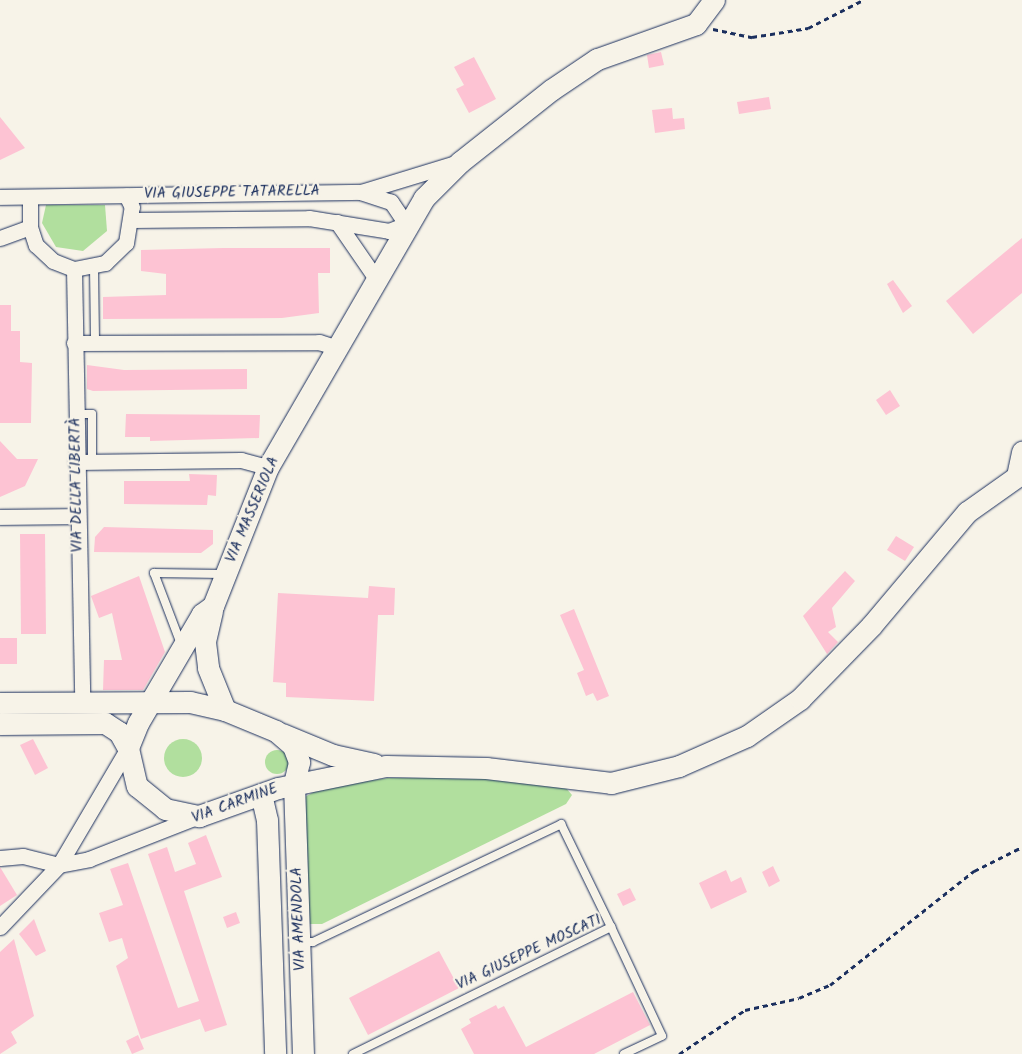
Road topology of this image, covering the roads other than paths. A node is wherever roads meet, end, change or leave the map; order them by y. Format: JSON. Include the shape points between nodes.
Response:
{"nodes":[{"id":1,"x":714,"y":0,"type":"edge"},
{"id":2,"x":460,"y":162,"type":"junction"},
{"id":3,"x":324,"y":192,"type":"junction"},
{"id":4,"x":361,"y":192,"type":"junction"},
{"id":5,"x":126,"y":195,"type":"junction"},
{"id":6,"x":0,"y":197,"type":"edge"},
{"id":7,"x":30,"y":197,"type":"junction"},
{"id":8,"x":131,"y":220,"type":"junction"},
{"id":9,"x":329,"y":220,"type":"junction"},
{"id":10,"x":406,"y":224,"type":"junction"},
{"id":11,"x":30,"y":227,"type":"junction"},
{"id":12,"x":0,"y":238,"type":"edge"},
{"id":13,"x":94,"y":268,"type":"junction"},
{"id":14,"x":74,"y":269,"type":"junction"},
{"id":15,"x":375,"y":277,"type":"junction"},
{"id":16,"x":74,"y":343,"type":"junction"},
{"id":17,"x":95,"y":343,"type":"junction"},
{"id":18,"x":334,"y":347,"type":"junction"},
{"id":19,"x":76,"y":414,"type":"junction"},
{"id":20,"x":1022,"y":452,"type":"edge"},
{"id":21,"x":76,"y":462,"type":"junction"},
{"id":22,"x":92,"y":462,"type":"junction"},
{"id":23,"x":268,"y":468,"type":"junction"},
{"id":24,"x":1019,"y":474,"type":"edge"},
{"id":25,"x":77,"y":516,"type":"junction"},
{"id":26,"x":0,"y":517,"type":"edge"},
{"id":27,"x":226,"y":574,"type":"junction"},
{"id":28,"x":213,"y":606,"type":"junction"},
{"id":29,"x":182,"y":648,"type":"junction"},
{"id":30,"x":154,"y":700,"type":"junction"},
{"id":31,"x":82,"y":701,"type":"junction"},
{"id":32,"x":0,"y":703,"type":"edge"},
{"id":33,"x":225,"y":710,"type":"junction"},
{"id":34,"x":0,"y":724,"type":"edge"},
{"id":35,"x":276,"y":731,"type":"junction"},
{"id":36,"x":128,"y":748,"type":"junction"},
{"id":37,"x":386,"y":766,"type":"junction"},
{"id":38,"x":294,"y":784,"type":"junction"},
{"id":39,"x":261,"y":794,"type":"junction"},
{"id":40,"x":199,"y":816,"type":"junction"},
{"id":41,"x":0,"y":858,"type":"edge"},
{"id":42,"x":59,"y":865,"type":"junction"},
{"id":43,"x":611,"y":926,"type":"junction"},
{"id":44,"x":0,"y":927,"type":"edge"},
{"id":45,"x":300,"y":942,"type":"junction"},
{"id":46,"x":275,"y":1054,"type":"edge"},
{"id":47,"x":303,"y":1054,"type":"edge"},
{"id":48,"x":353,"y":1054,"type":"edge"},
{"id":49,"x":624,"y":1054,"type":"edge"}],
"edges":[{"from":1,"to":2,"type":"street","name":"VIA MASSERIOLA","via":[[696,24],[597,59]]},
{"from":2,"to":4,"type":"street","name":"VIA GIUSEPPE TATARELLA"},
{"from":2,"to":10,"type":"street","name":"VIA MASSERIOLA","via":[[432,187]]},
{"from":3,"to":4,"type":"street","name":"VIA GIUSEPPE TATARELLA"},
{"from":3,"to":5,"type":"street","name":"VIA GIUSEPPE TATARELLA"},
{"from":3,"to":9,"type":"street"},
{"from":4,"to":10,"type":"street","via":[[391,202]]},
{"from":5,"to":7,"type":"street","name":"VIA GIUSEPPE TATARELLA"},
{"from":5,"to":8,"type":"street"},
{"from":6,"to":7,"type":"street","name":"VIA GIUSEPPE TATARELLA"},
{"from":7,"to":11,"type":"street"},
{"from":8,"to":9,"type":"street"},
{"from":8,"to":13,"type":"street","via":[[126,243],[114,258]]},
{"from":9,"to":10,"type":"street","via":[[376,231]]},
{"from":9,"to":15,"type":"street"},
{"from":10,"to":15,"type":"street","name":"VIA MASSERIOLA"},
{"from":11,"to":12,"type":"street"},
{"from":11,"to":14,"type":"street","via":[[36,245],[53,261]]},
{"from":13,"to":14,"type":"street"},
{"from":13,"to":17,"type":"lane"},
{"from":14,"to":16,"type":"street","name":"VIA DELLA LIBERTÀ"},
{"from":15,"to":18,"type":"street","name":"VIA MASSERIOLA"},
{"from":16,"to":17,"type":"street"},
{"from":16,"to":19,"type":"street","name":"VIA DELLA LIBERTÀ"},
{"from":17,"to":18,"type":"street","via":[[319,342]]},
{"from":18,"to":23,"type":"street","name":"VIA MASSERIOLA"},
{"from":19,"to":21,"type":"street","name":"VIA DELLA LIBERTÀ"},
{"from":19,"to":22,"type":"lane","via":[[92,414]]},
{"from":20,"to":24,"type":"street"},
{"from":21,"to":22,"type":"street"},
{"from":21,"to":25,"type":"street","name":"VIA DELLA LIBERTÀ"},
{"from":22,"to":23,"type":"street","via":[[248,460]]},
{"from":23,"to":27,"type":"street","name":"VIA MASSERIOLA"},
{"from":24,"to":37,"type":"street","via":[[967,512],[840,661],[800,699],[747,736],[659,773],[611,783],[486,768]]},
{"from":25,"to":26,"type":"street"},
{"from":25,"to":31,"type":"street","name":"VIA DELLA LIBERTÀ"},
{"from":27,"to":28,"type":"street","name":"VIA MASSERIOLA"},
{"from":27,"to":29,"type":"lane","via":[[154,574]]},
{"from":28,"to":29,"type":"street","name":"VIA MASSERIOLA","via":[[202,614]]},
{"from":28,"to":33,"type":"street","via":[[204,642],[208,668]]},
{"from":29,"to":30,"type":"street","name":"VIA MASSERIOLA"},
{"from":30,"to":31,"type":"street"},
{"from":30,"to":33,"type":"street"},
{"from":30,"to":36,"type":"street","name":"VIA MASSERIOLA","via":[[138,723]]},
{"from":31,"to":32,"type":"street"},
{"from":33,"to":35,"type":"street"},
{"from":34,"to":36,"type":"street","via":[[105,723],[119,732]]},
{"from":35,"to":37,"type":"street","via":[[334,755]]},
{"from":35,"to":38,"type":"street","name":"VIA AMENDOLA","via":[[292,746],[299,762]]},
{"from":36,"to":40,"type":"street","via":[[137,786],[148,799],[165,809]]},
{"from":36,"to":42,"type":"street","name":"VIA MASSERIOLA"},
{"from":37,"to":38,"type":"street","name":"VIA CARMINE"},
{"from":38,"to":39,"type":"street","name":"VIA CARMINE"},
{"from":38,"to":45,"type":"street","name":"VIA AMENDOLA"},
{"from":39,"to":40,"type":"street","name":"VIA CARMINE"},
{"from":39,"to":46,"type":"street","name":"VIA AMENDOLA","via":[[267,820]]},
{"from":40,"to":42,"type":"street","name":"VIA CARMINE","via":[[89,859]]},
{"from":41,"to":42,"type":"street","via":[[23,856]]},
{"from":42,"to":44,"type":"street"},
{"from":43,"to":45,"type":"lane","via":[[561,824],[313,942]]},
{"from":43,"to":48,"type":"lane","name":"VIA GIUSEPPE MOSCATI"},
{"from":43,"to":49,"type":"lane","name":"VIA GIUSEPPE MOSCATI","via":[[662,1036]]},
{"from":45,"to":47,"type":"street","name":"VIA AMENDOLA"}]}
